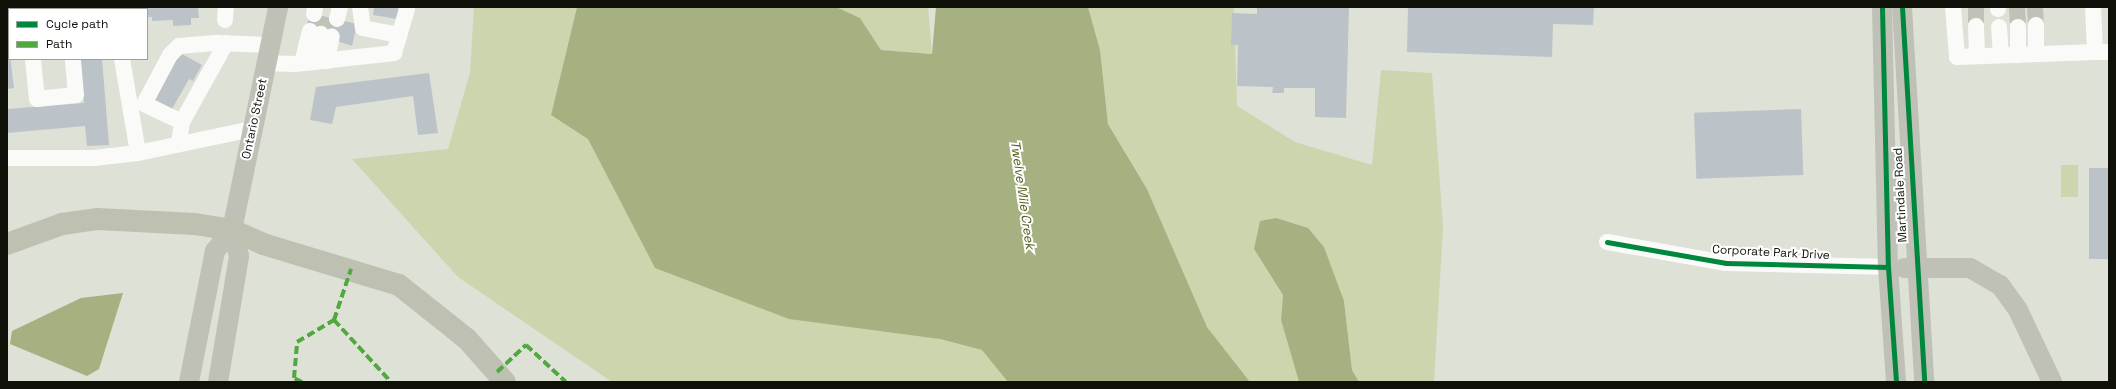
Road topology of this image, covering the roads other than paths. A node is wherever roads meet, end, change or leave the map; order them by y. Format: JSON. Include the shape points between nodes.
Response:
{"nodes":[{"id":1,"x":278,"y":7,"type":"edge"},
{"id":2,"x":360,"y":7,"type":"edge"},
{"id":3,"x":1882,"y":7,"type":"edge"},
{"id":4,"x":1902,"y":7,"type":"edge"},
{"id":5,"x":1953,"y":7,"type":"edge"},
{"id":6,"x":2093,"y":7,"type":"edge"},
{"id":7,"x":407,"y":9,"type":"dead end"},
{"id":8,"x":2036,"y":25,"type":"tunnel mouth"},
{"id":9,"x":1976,"y":26,"type":"tunnel mouth"},
{"id":10,"x":1999,"y":27,"type":"tunnel mouth"},
{"id":11,"x":2018,"y":27,"type":"tunnel mouth"},
{"id":12,"x":399,"y":35,"type":"junction"},
{"id":13,"x":226,"y":43,"type":"junction"},
{"id":14,"x":2102,"y":52,"type":"edge"},
{"id":15,"x":268,"y":54,"type":"junction"},
{"id":16,"x":2036,"y":54,"type":"junction"},
{"id":17,"x":2001,"y":55,"type":"junction"},
{"id":18,"x":2018,"y":55,"type":"junction"},
{"id":19,"x":1977,"y":56,"type":"junction"},
{"id":20,"x":33,"y":60,"type":"edge"},
{"id":21,"x":73,"y":60,"type":"edge"},
{"id":22,"x":122,"y":60,"type":"edge"},
{"id":23,"x":315,"y":62,"type":"junction"},
{"id":24,"x":182,"y":122,"type":"junction"},
{"id":25,"x":252,"y":129,"type":"junction"},
{"id":26,"x":179,"y":143,"type":"junction"},
{"id":27,"x":138,"y":153,"type":"junction"},
{"id":28,"x":7,"y":158,"type":"edge"},
{"id":29,"x":232,"y":230,"type":"junction"},
{"id":30,"x":1607,"y":242,"type":"dead end"},
{"id":31,"x":7,"y":244,"type":"edge"},
{"id":32,"x":1888,"y":267,"type":"junction"},
{"id":33,"x":1916,"y":268,"type":"junction"},
{"id":34,"x":190,"y":376,"type":"edge"},
{"id":35,"x":219,"y":378,"type":"edge"},
{"id":36,"x":505,"y":382,"type":"edge"},
{"id":37,"x":1896,"y":382,"type":"edge"},
{"id":38,"x":1924,"y":382,"type":"edge"},
{"id":39,"x":2052,"y":382,"type":"edge"}],
"edges":[{"from":1,"to":15,"type":"main road","name":"Ontario Street"},
{"from":2,"to":12,"type":"street","via":[[363,28]]},
{"from":3,"to":32,"type":"main road","name":"Martindale Road"},
{"from":4,"to":33,"type":"main road","name":"Martindale Road"},
{"from":5,"to":19,"type":"street","via":[[1957,57]]},
{"from":6,"to":14,"type":"street"},
{"from":7,"to":12,"type":"street"},
{"from":8,"to":16,"type":"street"},
{"from":9,"to":19,"type":"street"},
{"from":10,"to":17,"type":"street"},
{"from":11,"to":18,"type":"street"},
{"from":12,"to":23,"type":"street","via":[[394,53]]},
{"from":13,"to":15,"type":"street"},
{"from":13,"to":24,"type":"street"},
{"from":13,"to":24,"type":"street","via":[[187,44],[178,46],[170,55],[144,104]]},
{"from":14,"to":16,"type":"street"},
{"from":15,"to":23,"type":"street"},
{"from":15,"to":25,"type":"main road","name":"Ontario Street"},
{"from":16,"to":18,"type":"street"},
{"from":17,"to":18,"type":"street"},
{"from":17,"to":19,"type":"street"},
{"from":20,"to":21,"type":"street","via":[[37,99],[76,95]]},
{"from":22,"to":27,"type":"street"},
{"from":23,"to":23,"type":"street","via":[[321,34]]},
{"from":24,"to":26,"type":"street"},
{"from":25,"to":26,"type":"street"},
{"from":25,"to":29,"type":"main road","name":"Ontario Street"},
{"from":26,"to":27,"type":"street"},
{"from":27,"to":28,"type":"street","via":[[94,158]]},
{"from":29,"to":31,"type":"highway","via":[[188,223],[96,219],[62,224]]},
{"from":29,"to":34,"type":"main road","name":"Ontario Street","via":[[215,250]]},
{"from":29,"to":35,"type":"main road","name":"Ontario Street","via":[[240,256]]},
{"from":29,"to":36,"type":"highway","via":[[263,244],[399,285],[467,339]]},
{"from":30,"to":32,"type":"street","name":"Corporate Park Drive","via":[[1726,263]]},
{"from":32,"to":33,"type":"main road"},
{"from":32,"to":37,"type":"main road","name":"Martindale Road"},
{"from":33,"to":38,"type":"main road","name":"Martindale Road"},
{"from":33,"to":39,"type":"main road","via":[[1970,268],[2000,285],[2018,310]]}]}
